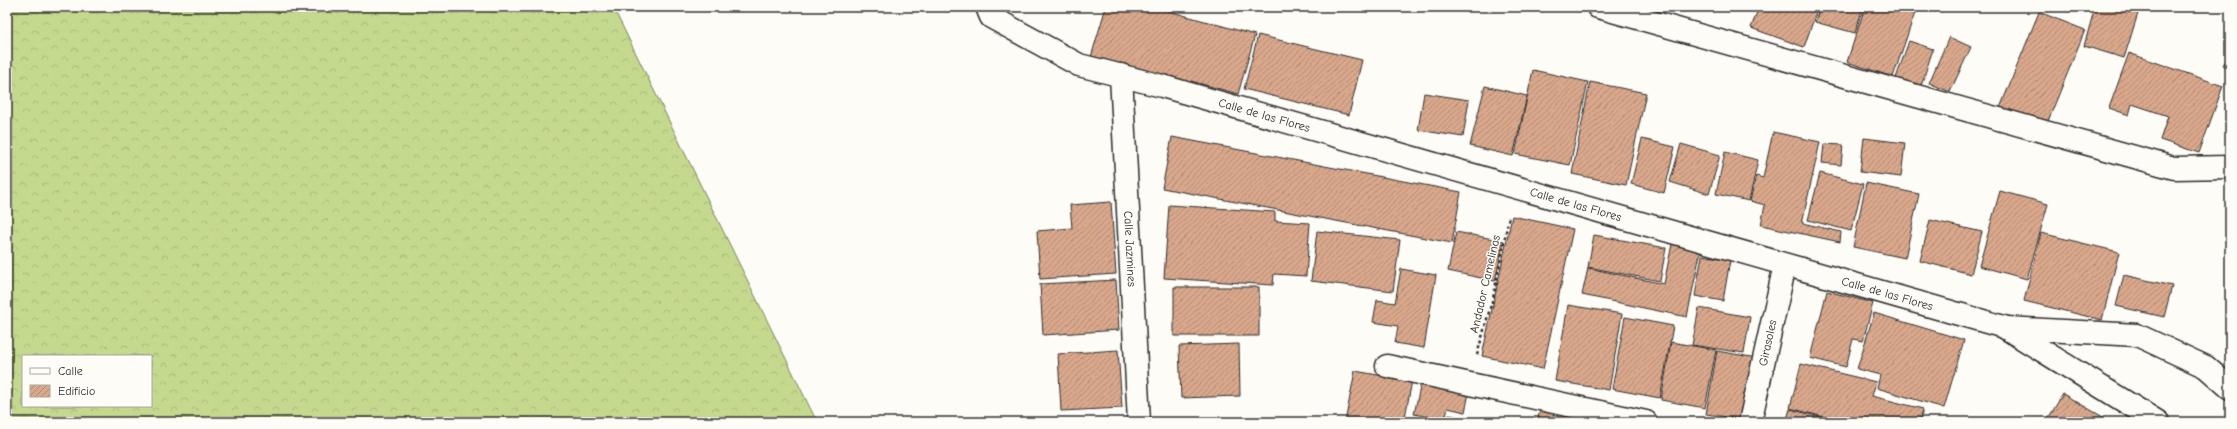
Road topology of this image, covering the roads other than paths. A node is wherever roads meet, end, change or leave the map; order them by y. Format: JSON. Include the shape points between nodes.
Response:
{"nodes":[{"id":1,"x":987,"y":7,"type":"edge"},
{"id":2,"x":1598,"y":7,"type":"edge"},
{"id":3,"x":1121,"y":75,"type":"junction"},
{"id":4,"x":2230,"y":167,"type":"edge"},
{"id":5,"x":1785,"y":264,"type":"junction"},
{"id":6,"x":2004,"y":327,"type":"junction"},
{"id":7,"x":1387,"y":366,"type":"dead end"},
{"id":8,"x":2230,"y":388,"type":"edge"},
{"id":9,"x":1139,"y":422,"type":"edge"},
{"id":10,"x":1646,"y":422,"type":"edge"},
{"id":11,"x":1750,"y":422,"type":"edge"},
{"id":12,"x":2158,"y":422,"type":"edge"}],
"edges":[{"from":1,"to":3,"type":"street","name":"Calle de las Flores","via":[[991,17],[1079,65]]},
{"from":2,"to":4,"type":"street","via":[[2174,168]]},
{"from":3,"to":5,"type":"street","name":"Calle de las Flores"},
{"from":3,"to":9,"type":"street","name":"Calle Jazmines"},
{"from":5,"to":6,"type":"street","name":"Calle de las Flores"},
{"from":5,"to":11,"type":"street","name":"Girasoles"},
{"from":6,"to":8,"type":"street","via":[[2137,335],[2206,366]]},
{"from":6,"to":12,"type":"street","name":"Calle de las Flores"},
{"from":7,"to":10,"type":"street"}]}
